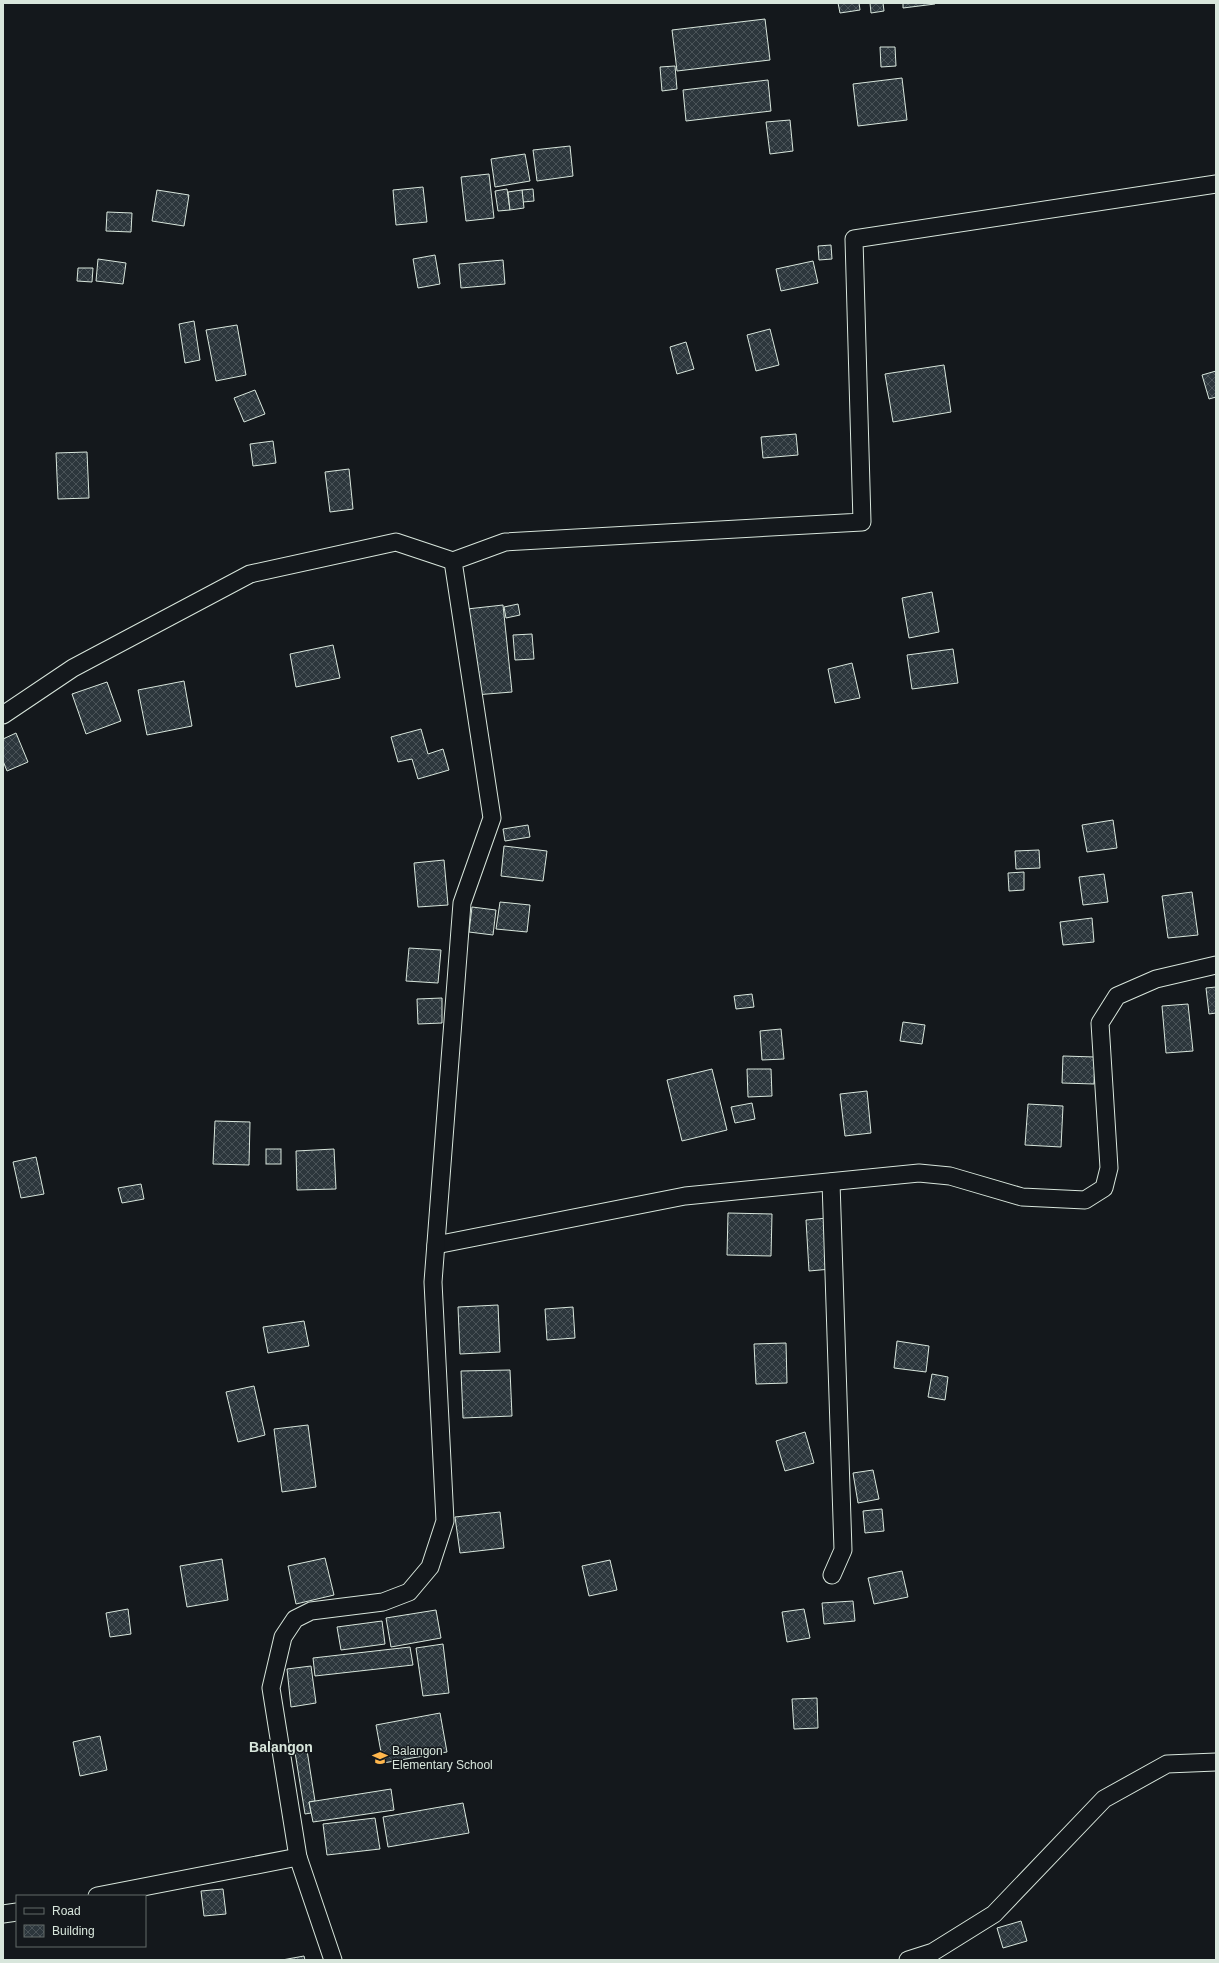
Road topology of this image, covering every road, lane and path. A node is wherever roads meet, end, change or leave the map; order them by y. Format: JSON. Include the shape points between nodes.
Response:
{"nodes":[{"id":1,"x":1216,"y":184,"type":"edge"},
{"id":2,"x":453,"y":561,"type":"junction"},
{"id":3,"x":3,"y":715,"type":"edge"},
{"id":4,"x":1216,"y":965,"type":"edge"},
{"id":5,"x":831,"y":1182,"type":"junction"},
{"id":6,"x":436,"y":1245,"type":"junction"},
{"id":7,"x":832,"y":1575,"type":"dead end"},
{"id":8,"x":1216,"y":1762,"type":"edge"},
{"id":9,"x":298,"y":1857,"type":"junction"},
{"id":10,"x":102,"y":1895,"type":"edge"},
{"id":11,"x":16,"y":1912,"type":"edge"},
{"id":12,"x":3,"y":1914,"type":"edge"},
{"id":13,"x":332,"y":1960,"type":"edge"},
{"id":14,"x":908,"y":1960,"type":"edge"}],
"edges":[{"from":1,"to":2,"type":"street","via":[[854,239],[862,522],[505,542]]},
{"from":2,"to":3,"type":"street","via":[[396,542],[250,574],[73,668]]},
{"from":2,"to":6,"type":"street","via":[[492,818],[462,903]]},
{"from":4,"to":5,"type":"street","via":[[1156,979],[1117,996],[1100,1023],[1109,1168],[1104,1188],[1085,1200],[1022,1197],[950,1176],[919,1173]]},
{"from":5,"to":6,"type":"street","via":[[685,1196]]},
{"from":5,"to":7,"type":"street","via":[[843,1550]]},
{"from":6,"to":9,"type":"street","via":[[433,1282],[445,1520],[430,1567],[409,1592],[383,1602],[311,1611],[295,1619],[283,1637],[271,1688]]},
{"from":8,"to":14,"type":"street","via":[[1168,1764],[1104,1799],[994,1914],[933,1952]]},
{"from":9,"to":10,"type":"street"},
{"from":9,"to":13,"type":"street"},
{"from":11,"to":12,"type":"street"}]}
